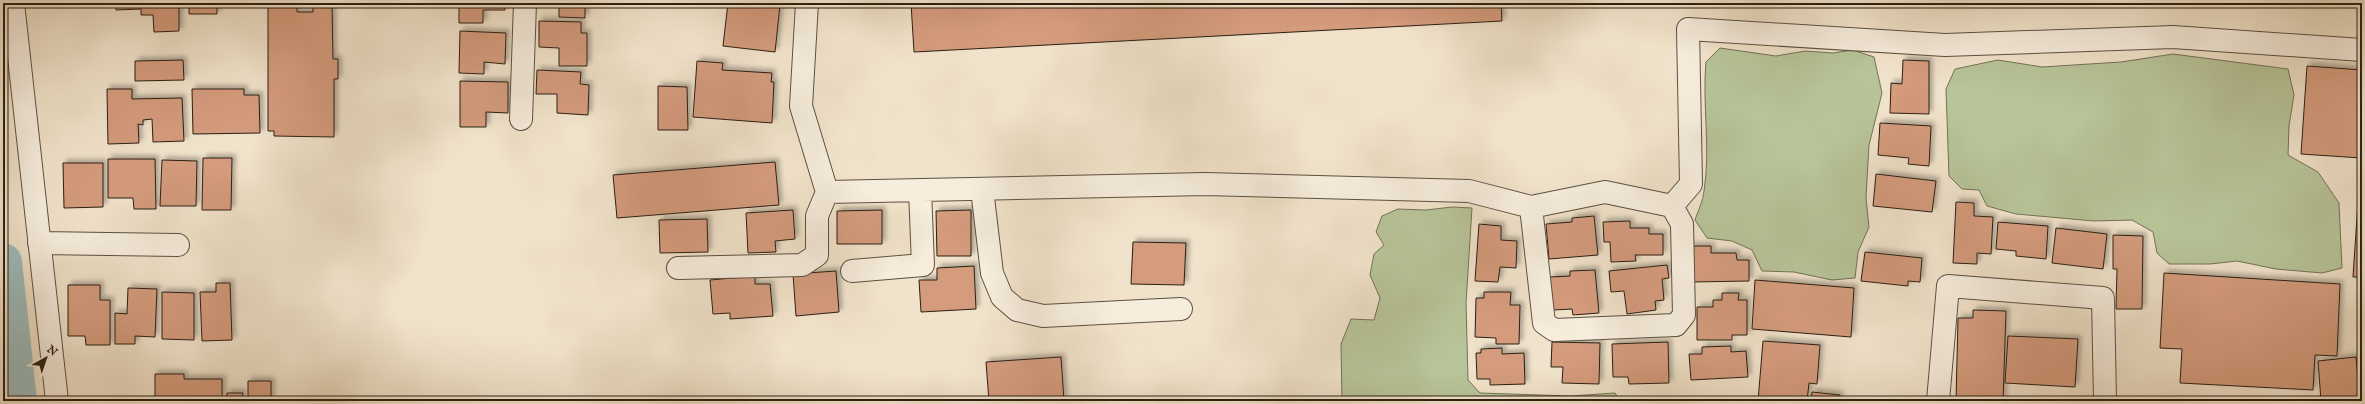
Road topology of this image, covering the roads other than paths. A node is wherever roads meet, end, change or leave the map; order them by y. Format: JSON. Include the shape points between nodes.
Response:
{"nodes":[{"id":1,"x":13,"y":3,"type":"edge"},
{"id":2,"x":525,"y":3,"type":"edge"},
{"id":3,"x":807,"y":3,"type":"edge"},
{"id":4,"x":2362,"y":50,"type":"edge"},
{"id":5,"x":522,"y":119,"type":"dead end"},
{"id":6,"x":982,"y":189,"type":"junction"},
{"id":7,"x":920,"y":190,"type":"junction"},
{"id":8,"x":827,"y":192,"type":"junction"},
{"id":9,"x":1672,"y":206,"type":"junction"},
{"id":10,"x":1531,"y":207,"type":"junction"},
{"id":11,"x":40,"y":244,"type":"junction"},
{"id":12,"x":178,"y":245,"type":"dead end"},
{"id":13,"x":678,"y":268,"type":"dead end"},
{"id":14,"x":852,"y":271,"type":"dead end"},
{"id":15,"x":1181,"y":309,"type":"dead end"},
{"id":16,"x":57,"y":401,"type":"edge"},
{"id":17,"x":1938,"y":401,"type":"edge"},
{"id":18,"x":2106,"y":401,"type":"edge"}],
"edges":[{"from":1,"to":11,"type":"street"},
{"from":2,"to":5,"type":"street"},
{"from":3,"to":8,"type":"street","via":[[802,106]]},
{"from":4,"to":9,"type":"street","via":[[2173,37],[1945,45],[1688,29],[1691,184]]},
{"from":6,"to":7,"type":"street"},
{"from":6,"to":10,"type":"street","via":[[1205,184],[1469,191]]},
{"from":6,"to":15,"type":"street","via":[[992,273],[1002,297],[1017,310],[1043,316]]},
{"from":7,"to":8,"type":"street"},
{"from":7,"to":14,"type":"street","via":[[923,265]]},
{"from":8,"to":13,"type":"street","via":[[817,216],[818,255],[802,265]]},
{"from":9,"to":10,"type":"street","via":[[1605,192]]},
{"from":9,"to":10,"type":"street","via":[[1682,224],[1684,315],[1676,325],[1554,330],[1544,323]]},
{"from":11,"to":12,"type":"street"},
{"from":11,"to":16,"type":"street"},
{"from":17,"to":18,"type":"street","via":[[1948,286],[2103,298]]}]}
